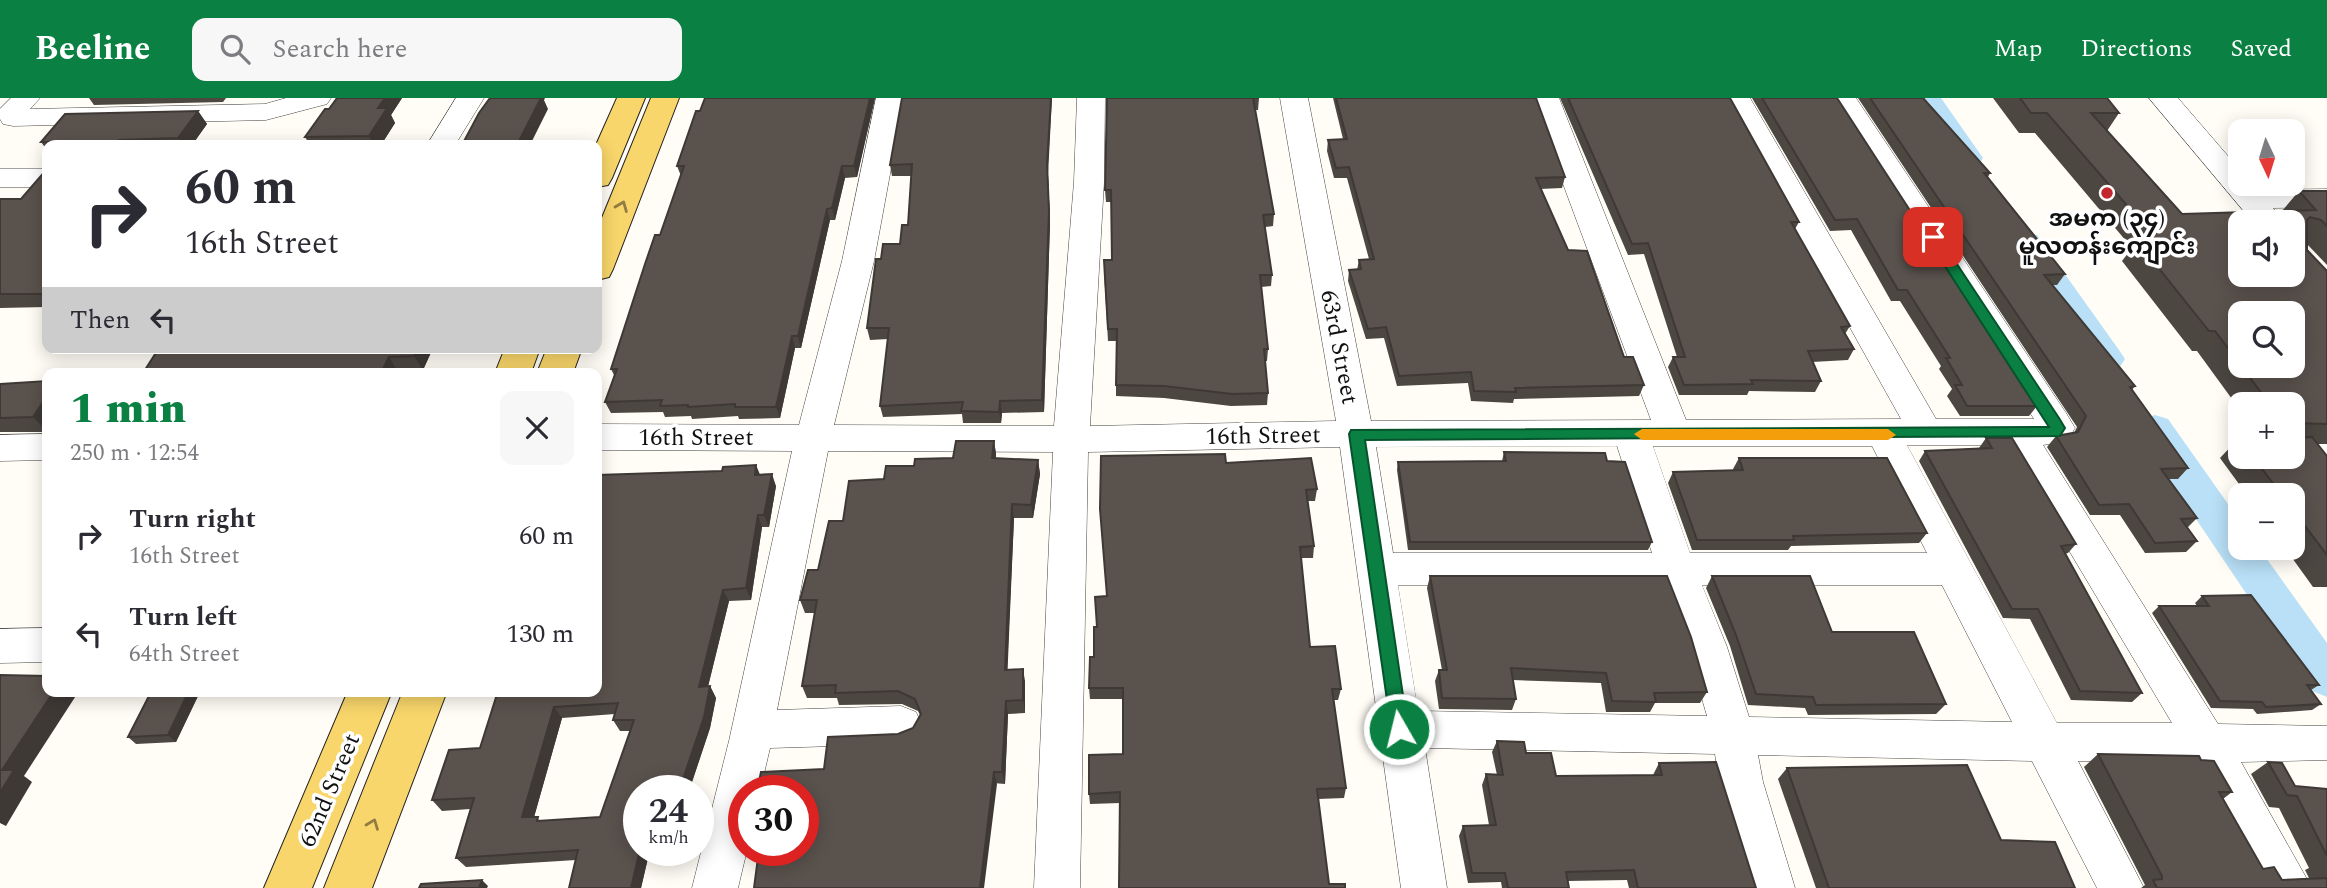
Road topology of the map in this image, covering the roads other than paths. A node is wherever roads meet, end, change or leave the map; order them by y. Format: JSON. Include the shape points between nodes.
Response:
{"nodes":[{"id":1,"x":26,"y":98,"type":"edge"},
{"id":2,"x":317,"y":98,"type":"edge"},
{"id":3,"x":470,"y":98,"type":"edge"},
{"id":4,"x":631,"y":98,"type":"edge"},
{"id":5,"x":665,"y":98,"type":"edge"},
{"id":6,"x":890,"y":98,"type":"edge"},
{"id":7,"x":1091,"y":98,"type":"edge"},
{"id":8,"x":1294,"y":98,"type":"edge"},
{"id":9,"x":1545,"y":98,"type":"edge"},
{"id":10,"x":1736,"y":98,"type":"edge"},
{"id":11,"x":1842,"y":98,"type":"edge"},
{"id":12,"x":2163,"y":98,"type":"edge"},
{"id":13,"x":444,"y":140,"type":"edge"},
{"id":14,"x":602,"y":166,"type":"edge"},
{"id":15,"x":42,"y":177,"type":"edge"},
{"id":16,"x":0,"y":178,"type":"edge"},
{"id":17,"x":2327,"y":198,"type":"edge"},
{"id":18,"x":2248,"y":199,"type":"junction"},
{"id":19,"x":2258,"y":210,"type":"edge"},
{"id":20,"x":602,"y":256,"type":"edge"},
{"id":21,"x":1926,"y":433,"type":"junction"},
{"id":22,"x":2036,"y":433,"type":"junction"},
{"id":23,"x":1356,"y":434,"type":"junction"},
{"id":24,"x":1674,"y":434,"type":"junction"},
{"id":25,"x":1631,"y":435,"type":"junction"},
{"id":26,"x":1884,"y":435,"type":"junction"},
{"id":27,"x":602,"y":437,"type":"edge"},
{"id":28,"x":813,"y":437,"type":"junction"},
{"id":29,"x":1070,"y":439,"type":"junction"},
{"id":30,"x":42,"y":447,"type":"edge"},
{"id":31,"x":0,"y":449,"type":"edge"},
{"id":32,"x":1377,"y":569,"type":"junction"},
{"id":33,"x":1954,"y":569,"type":"junction"},
{"id":34,"x":1677,"y":571,"type":"junction"},
{"id":35,"x":42,"y":645,"type":"edge"},
{"id":36,"x":0,"y":646,"type":"edge"},
{"id":37,"x":368,"y":697,"type":"edge"},
{"id":38,"x":423,"y":697,"type":"edge"},
{"id":39,"x":901,"y":725,"type":"dead end"},
{"id":40,"x":1399,"y":729,"type":"junction"},
{"id":41,"x":752,"y":730,"type":"junction"},
{"id":42,"x":1734,"y":736,"type":"junction"},
{"id":43,"x":2043,"y":742,"type":"junction"},
{"id":44,"x":2207,"y":743,"type":"junction"},
{"id":45,"x":2321,"y":743,"type":"dead end"},
{"id":46,"x":288,"y":888,"type":"edge"},
{"id":47,"x":348,"y":888,"type":"edge"},
{"id":48,"x":715,"y":888,"type":"edge"},
{"id":49,"x":1057,"y":888,"type":"edge"},
{"id":50,"x":1424,"y":888,"type":"edge"},
{"id":51,"x":1772,"y":888,"type":"edge"},
{"id":52,"x":2121,"y":888,"type":"edge"},
{"id":53,"x":2290,"y":888,"type":"edge"}],
"edges":[{"from":1,"to":2,"type":"street","via":[[11,113],[13,118],[266,112]]},
{"from":3,"to":13,"type":"street"},
{"from":4,"to":14,"type":"main road"},
{"from":20,"to":5,"type":"main road","one_way":true},
{"from":6,"to":28,"type":"street","via":[[858,261]]},
{"from":7,"to":29,"type":"street","via":[[1090,182]]},
{"from":8,"to":23,"type":"street","name":"63rd Street"},
{"from":9,"to":24,"type":"street"},
{"from":10,"to":21,"type":"street"},
{"from":11,"to":22,"type":"street","via":[[2057,428]]},
{"from":12,"to":18,"type":"street"},
{"from":15,"to":16,"type":"street"},
{"from":17,"to":18,"type":"street"},
{"from":18,"to":19,"type":"street"},
{"from":21,"to":22,"type":"street","name":"16th Street"},
{"from":21,"to":26,"type":"street","name":"16th Street"},
{"from":22,"to":44,"type":"street"},
{"from":23,"to":25,"type":"street","name":"16th Street"},
{"from":23,"to":29,"type":"street","name":"16th Street"},
{"from":23,"to":32,"type":"street","name":"63rd Street"},
{"from":24,"to":25,"type":"street","name":"16th Street"},
{"from":24,"to":26,"type":"street","name":"16th Street"},
{"from":25,"to":34,"type":"street"},
{"from":26,"to":33,"type":"street"},
{"from":27,"to":28,"type":"street","name":"16th Street"},
{"from":28,"to":29,"type":"street","name":"16th Street"},
{"from":28,"to":41,"type":"street"},
{"from":29,"to":49,"type":"street"},
{"from":30,"to":31,"type":"street"},
{"from":32,"to":34,"type":"street"},
{"from":32,"to":40,"type":"street","name":"63rd Street"},
{"from":33,"to":34,"type":"street"},
{"from":33,"to":43,"type":"street"},
{"from":34,"to":42,"type":"street","via":[[1707,647]]},
{"from":35,"to":36,"type":"street"},
{"from":37,"to":46,"type":"main road","name":"62nd Street"},
{"from":47,"to":38,"type":"main road","one_way":true},
{"from":39,"to":41,"type":"street"},
{"from":40,"to":42,"type":"street"},
{"from":40,"to":50,"type":"street","name":"63rd Street"},
{"from":41,"to":48,"type":"street"},
{"from":42,"to":43,"type":"street"},
{"from":42,"to":51,"type":"street","via":[[1741,782]]},
{"from":43,"to":44,"type":"street"},
{"from":43,"to":52,"type":"street"},
{"from":44,"to":45,"type":"street"},
{"from":44,"to":53,"type":"street"}]}
